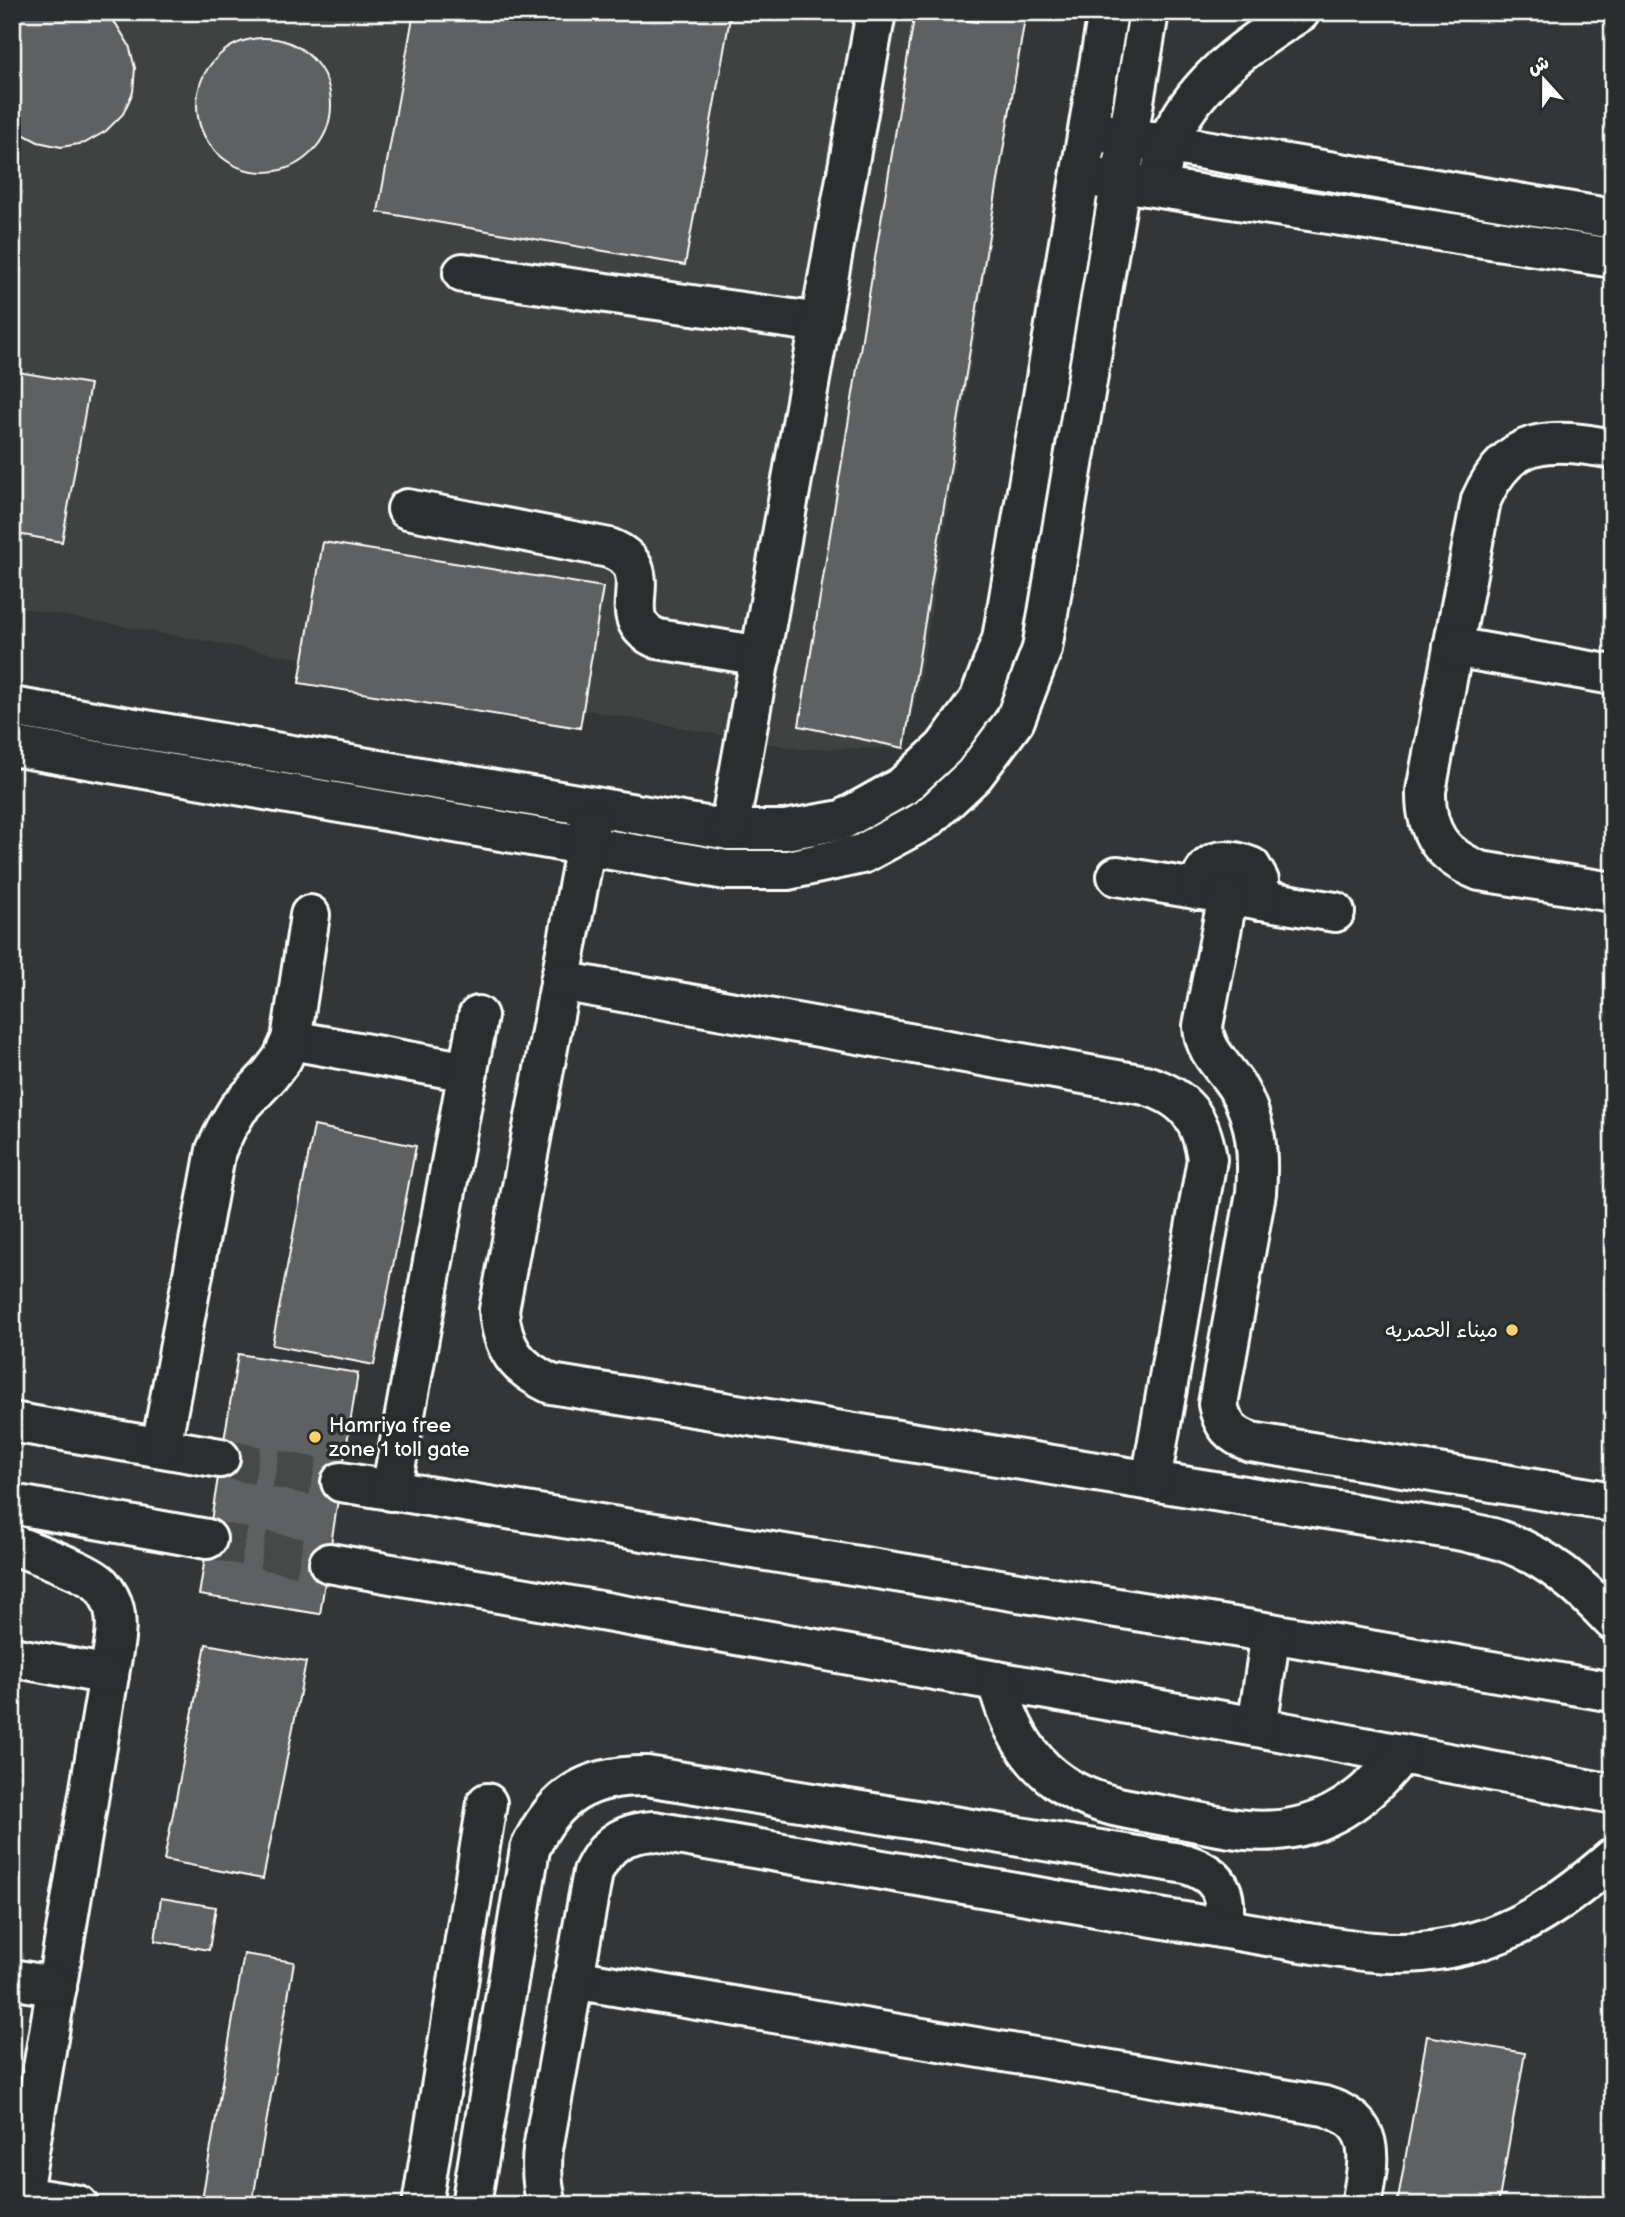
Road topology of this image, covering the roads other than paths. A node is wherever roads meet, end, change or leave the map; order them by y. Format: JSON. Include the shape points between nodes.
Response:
{"nodes":[{"id":1,"x":876,"y":12,"type":"edge"},
{"id":2,"x":1108,"y":12,"type":"edge"},
{"id":3,"x":1149,"y":12,"type":"edge"},
{"id":4,"x":1300,"y":12,"type":"edge"},
{"id":5,"x":1087,"y":130,"type":"junction"},
{"id":6,"x":1128,"y":136,"type":"junction"},
{"id":7,"x":1166,"y":143,"type":"junction"},
{"id":8,"x":1079,"y":176,"type":"junction"},
{"id":9,"x":1120,"y":180,"type":"junction"},
{"id":10,"x":1159,"y":187,"type":"junction"},
{"id":11,"x":1613,"y":219,"type":"edge"},
{"id":12,"x":1613,"y":258,"type":"edge"},
{"id":13,"x":463,"y":273,"type":"dead end"},
{"id":14,"x":821,"y":323,"type":"junction"},
{"id":15,"x":1613,"y":449,"type":"edge"},
{"id":16,"x":407,"y":509,"type":"dead end"},
{"id":17,"x":1453,"y":648,"type":"junction"},
{"id":18,"x":761,"y":656,"type":"junction"},
{"id":19,"x":1613,"y":675,"type":"edge"},
{"id":20,"x":12,"y":707,"type":"edge"},
{"id":21,"x":12,"y":746,"type":"edge"},
{"id":22,"x":593,"y":807,"type":"junction"},
{"id":23,"x":729,"y":830,"type":"junction"},
{"id":24,"x":586,"y":847,"type":"junction"},
{"id":25,"x":1117,"y":876,"type":"dead end"},
{"id":26,"x":1613,"y":892,"type":"edge"},
{"id":27,"x":1229,"y":895,"type":"junction"},
{"id":28,"x":1335,"y":912,"type":"dead end"},
{"id":29,"x":310,"y":915,"type":"dead end"},
{"id":30,"x":560,"y":981,"type":"junction"},
{"id":31,"x":478,"y":1016,"type":"dead end"},
{"id":32,"x":291,"y":1040,"type":"junction"},
{"id":33,"x":468,"y":1072,"type":"junction"},
{"id":34,"x":12,"y":1422,"type":"edge"},
{"id":35,"x":161,"y":1447,"type":"junction"},
{"id":36,"x":220,"y":1458,"type":"tunnel mouth"},
{"id":37,"x":1151,"y":1481,"type":"junction"},
{"id":38,"x":341,"y":1482,"type":"tunnel mouth"},
{"id":39,"x":391,"y":1490,"type":"junction"},
{"id":40,"x":1613,"y":1502,"type":"edge"},
{"id":41,"x":12,"y":1504,"type":"edge"},
{"id":42,"x":207,"y":1539,"type":"tunnel mouth"},
{"id":43,"x":12,"y":1544,"type":"edge"},
{"id":44,"x":328,"y":1563,"type":"tunnel mouth"},
{"id":45,"x":1613,"y":1621,"type":"edge"},
{"id":46,"x":1271,"y":1633,"type":"junction"},
{"id":47,"x":12,"y":1657,"type":"edge"},
{"id":48,"x":109,"y":1675,"type":"junction"},
{"id":49,"x":997,"y":1681,"type":"junction"},
{"id":50,"x":1613,"y":1692,"type":"edge"},
{"id":51,"x":1257,"y":1727,"type":"junction"},
{"id":52,"x":1401,"y":1754,"type":"junction"},
{"id":53,"x":1613,"y":1794,"type":"edge"},
{"id":54,"x":487,"y":1803,"type":"dead end"},
{"id":55,"x":1613,"y":1858,"type":"edge"},
{"id":56,"x":1221,"y":1928,"type":"junction"},
{"id":57,"x":12,"y":1979,"type":"edge"},
{"id":58,"x":573,"y":1979,"type":"junction"},
{"id":59,"x":57,"y":1987,"type":"junction"},
{"id":60,"x":21,"y":2200,"type":"edge"},
{"id":61,"x":78,"y":2205,"type":"edge"},
{"id":62,"x":422,"y":2205,"type":"edge"},
{"id":63,"x":471,"y":2205,"type":"edge"},
{"id":64,"x":548,"y":2205,"type":"edge"},
{"id":65,"x":1361,"y":2205,"type":"edge"}],
"edges":[{"from":1,"to":14,"type":"street"},
{"from":2,"to":5,"type":"street"},
{"from":3,"to":6,"type":"street"},
{"from":4,"to":7,"type":"street","via":[[1226,65],[1184,112]]},
{"from":5,"to":6,"type":"street"},
{"from":5,"to":8,"type":"street"},
{"from":6,"to":7,"type":"street"},
{"from":6,"to":9,"type":"street"},
{"from":7,"to":10,"type":"street"},
{"from":7,"to":11,"type":"street"},
{"from":8,"to":9,"type":"street"},
{"from":8,"to":23,"type":"street","via":[[1002,639],[979,700],[944,748],[903,786],[842,820],[785,830]]},
{"from":9,"to":10,"type":"street"},
{"from":9,"to":24,"type":"street","via":[[1042,649],[1015,720],[974,775],[927,819],[862,854],[788,870],[726,870]]},
{"from":10,"to":12,"type":"street"},
{"from":13,"to":14,"type":"street"},
{"from":14,"to":18,"type":"street"},
{"from":15,"to":17,"type":"street","via":[[1552,442],[1533,446],[1500,467],[1481,500]]},
{"from":16,"to":18,"type":"street","via":[[609,548],[621,553],[635,573],[634,617],[647,635]]},
{"from":17,"to":19,"type":"street"},
{"from":17,"to":26,"type":"street","via":[[1426,791],[1428,816],[1437,840],[1463,864],[1480,871]]},
{"from":18,"to":23,"type":"street"},
{"from":20,"to":22,"type":"street"},
{"from":21,"to":24,"type":"street"},
{"from":22,"to":23,"type":"street"},
{"from":22,"to":24,"type":"street"},
{"from":24,"to":30,"type":"street"},
{"from":25,"to":27,"type":"street"},
{"from":27,"to":28,"type":"street"},
{"from":27,"to":40,"type":"street","via":[[1203,1036],[1249,1112],[1258,1163],[1217,1404],[1226,1428],[1251,1442]]},
{"from":29,"to":32,"type":"street"},
{"from":30,"to":37,"type":"street","via":[[1145,1085],[1183,1103],[1196,1119],[1207,1159]]},
{"from":30,"to":37,"type":"street","via":[[499,1310],[506,1344],[526,1370],[551,1384]]},
{"from":31,"to":33,"type":"street"},
{"from":32,"to":33,"type":"street"},
{"from":32,"to":35,"type":"street","via":[[269,1076],[238,1109],[216,1150]]},
{"from":33,"to":39,"type":"street"},
{"from":34,"to":35,"type":"street"},
{"from":35,"to":36,"type":"street"},
{"from":37,"to":45,"type":"street","via":[[1500,1540],[1564,1574]]},
{"from":38,"to":39,"type":"street"},
{"from":39,"to":46,"type":"street"},
{"from":41,"to":42,"type":"street"},
{"from":43,"to":48,"type":"street","via":[[101,1585],[116,1623]]},
{"from":44,"to":49,"type":"street"},
{"from":46,"to":50,"type":"street"},
{"from":46,"to":51,"type":"street"},
{"from":47,"to":48,"type":"street"},
{"from":48,"to":59,"type":"street"},
{"from":49,"to":51,"type":"street"},
{"from":49,"to":52,"type":"street","via":[[1017,1737],[1058,1781],[1113,1806],[1219,1826],[1276,1830],[1334,1814],[1360,1798]]},
{"from":51,"to":52,"type":"street"},
{"from":52,"to":53,"type":"street"},
{"from":54,"to":62,"type":"street"},
{"from":55,"to":56,"type":"street","via":[[1534,1918],[1456,1947],[1385,1953]]},
{"from":56,"to":58,"type":"street","via":[[654,1830],[621,1838],[599,1859]]},
{"from":56,"to":63,"type":"street","via":[[1225,1900],[1220,1887],[1212,1876],[1186,1864],[647,1776],[603,1779],[565,1799],[550,1814],[530,1849]]},
{"from":57,"to":59,"type":"street"},
{"from":58,"to":64,"type":"street","via":[[543,2149],[542,2187]]},
{"from":58,"to":65,"type":"street","via":[[1337,2110],[1350,2117],[1366,2140]]},
{"from":59,"to":60,"type":"street"},
{"from":60,"to":61,"type":"street"}]}
